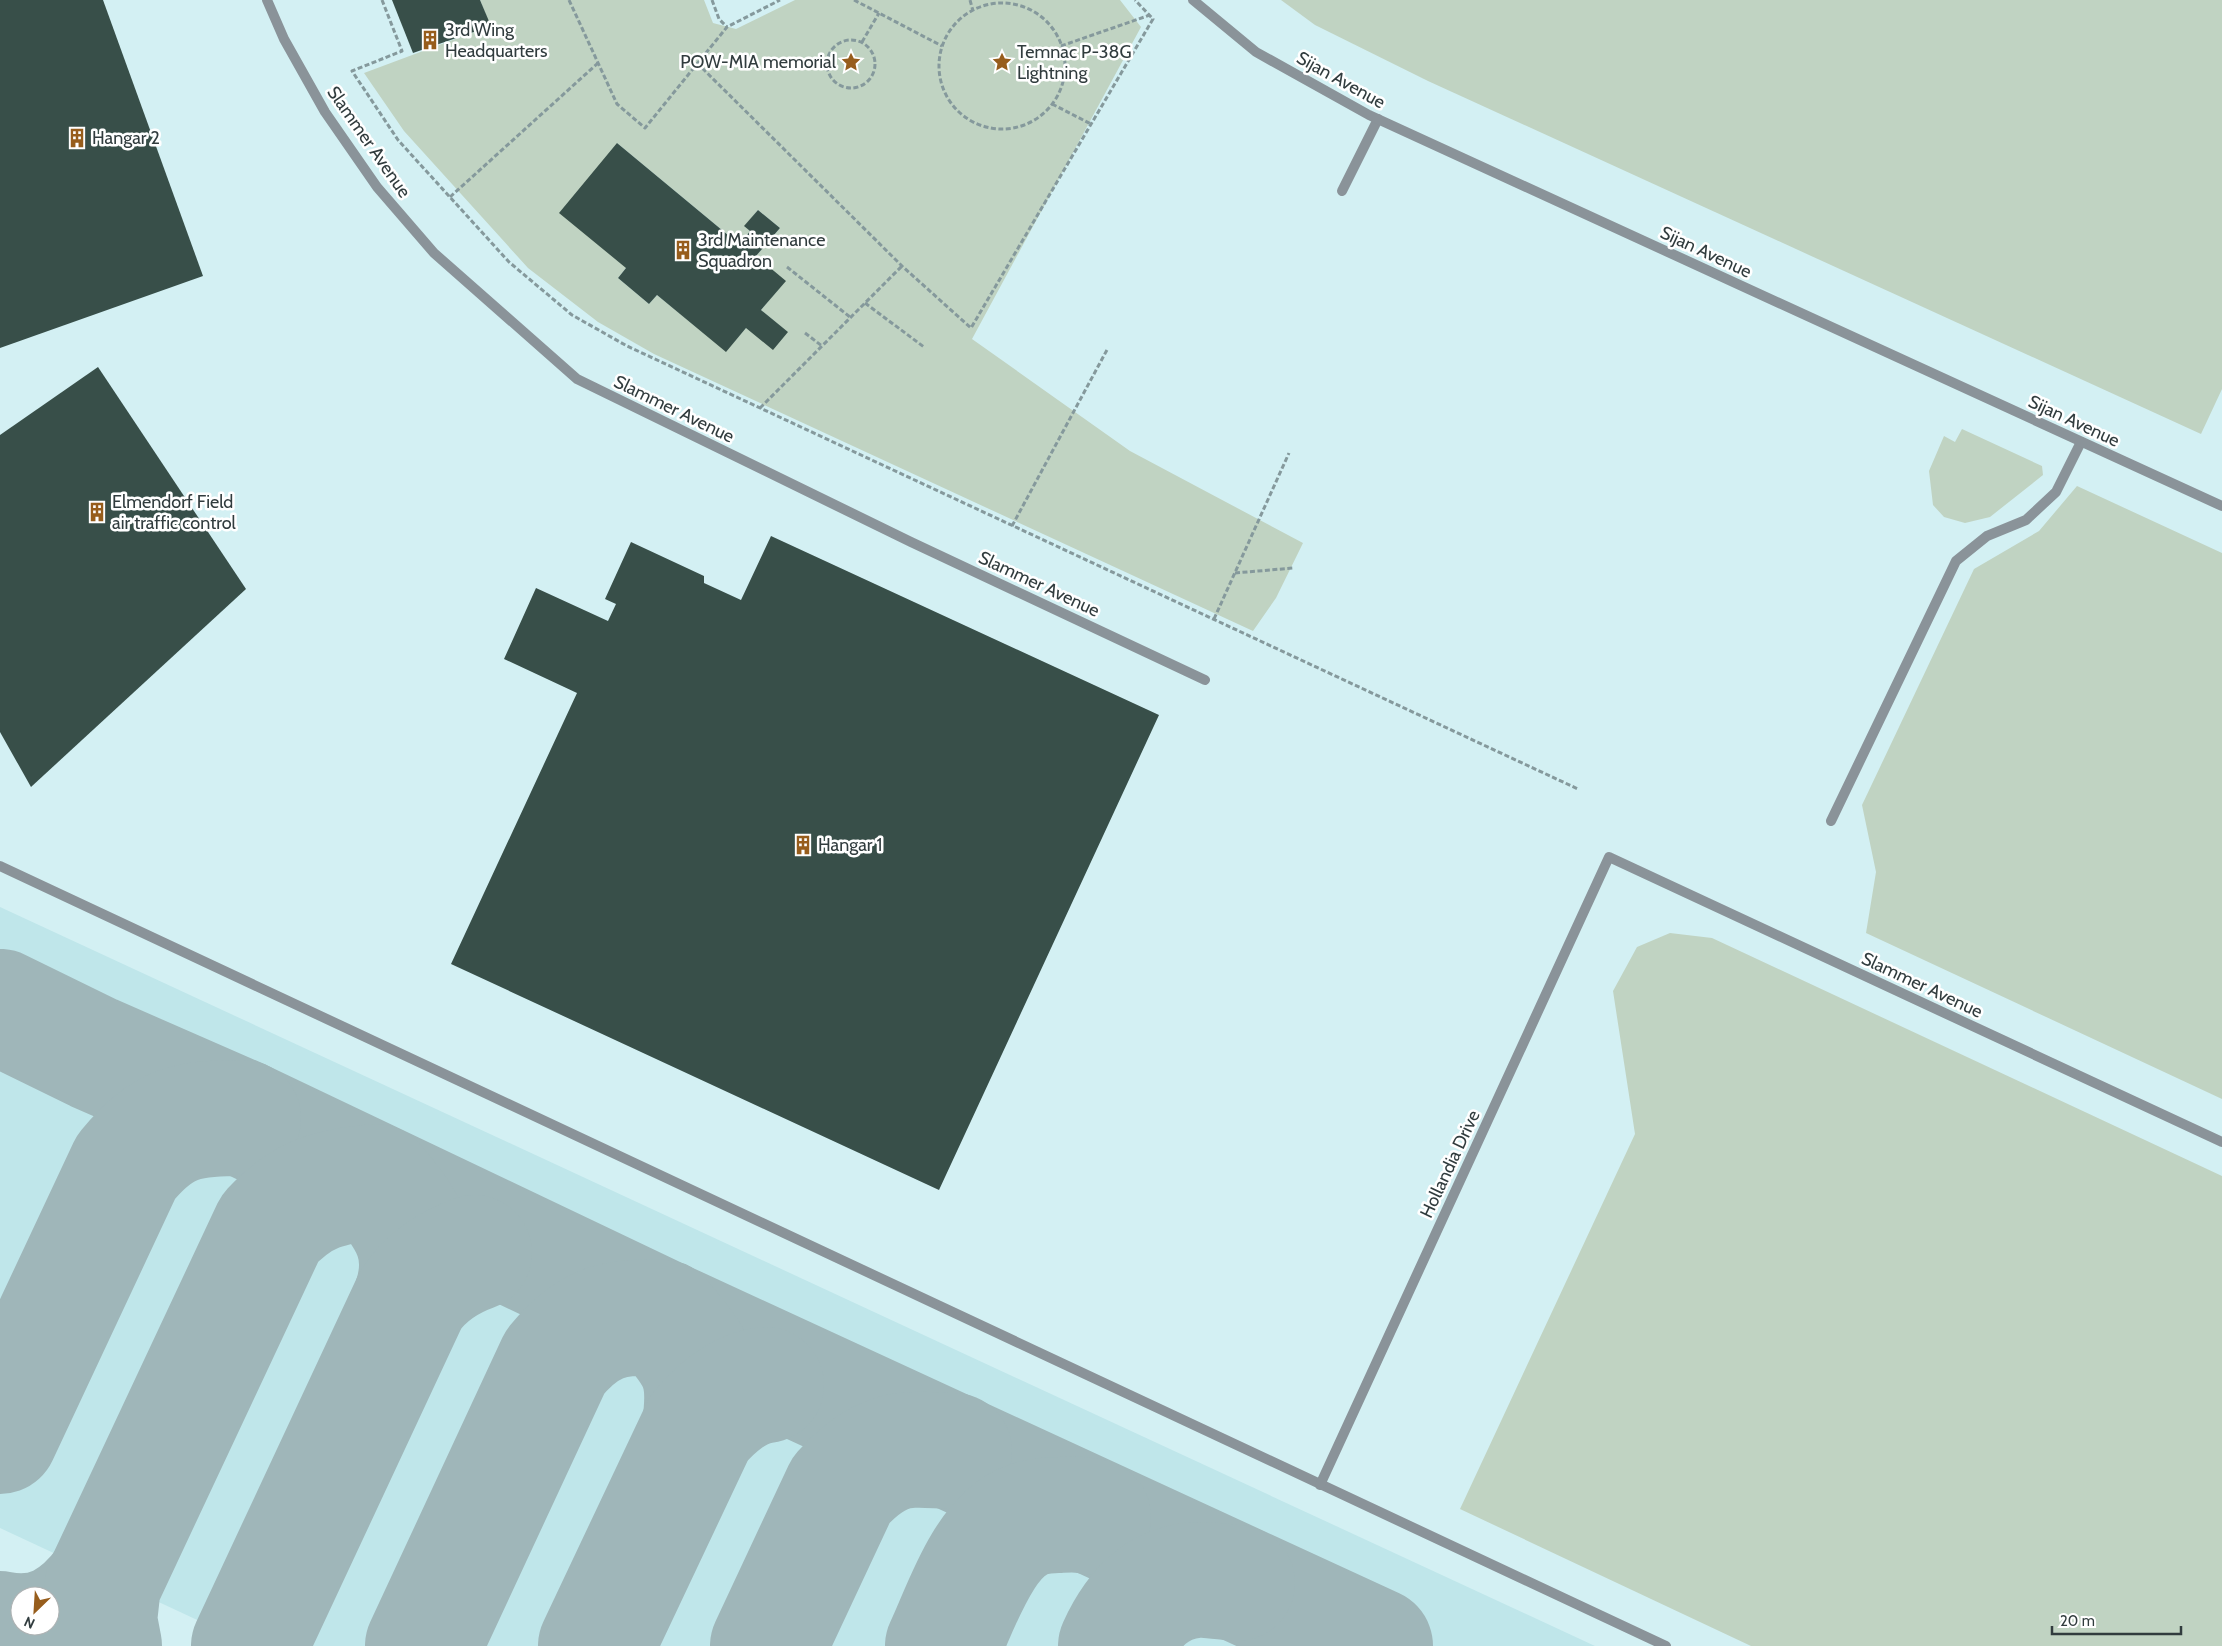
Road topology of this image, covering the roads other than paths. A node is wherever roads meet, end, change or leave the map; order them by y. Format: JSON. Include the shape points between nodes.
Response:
{"nodes":[{"id":1,"x":267,"y":0,"type":"edge"},
{"id":2,"x":1193,"y":0,"type":"edge"},
{"id":3,"x":1378,"y":119,"type":"junction"},
{"id":4,"x":1342,"y":191,"type":"dead end"},
{"id":5,"x":2081,"y":442,"type":"junction"},
{"id":6,"x":2222,"y":506,"type":"edge"},
{"id":7,"x":1205,"y":680,"type":"dead end"},
{"id":8,"x":1831,"y":821,"type":"dead end"},
{"id":9,"x":1609,"y":857,"type":"joint"},
{"id":10,"x":0,"y":866,"type":"edge"},
{"id":11,"x":2222,"y":1142,"type":"edge"},
{"id":12,"x":1320,"y":1485,"type":"junction"},
{"id":13,"x":1666,"y":1646,"type":"edge"}],
"edges":[{"from":1,"to":7,"type":"street","name":"Slammer Avenue","via":[[284,39],[325,112],[377,186],[434,252],[577,379],[911,542]]},
{"from":2,"to":3,"type":"street","name":"Sijan Avenue","via":[[1256,52]]},
{"from":3,"to":4,"type":"street"},
{"from":3,"to":5,"type":"street","name":"Sijan Avenue"},
{"from":5,"to":6,"type":"street","name":"Sijan Avenue"},
{"from":5,"to":8,"type":"street","via":[[2056,492],[2026,520],[1987,536],[1956,561]]},
{"from":9,"to":11,"type":"street","name":"Slammer Avenue"},
{"from":9,"to":12,"type":"street","name":"Hollandia Drive"},
{"from":10,"to":12,"type":"street"},
{"from":12,"to":13,"type":"street"}]}
